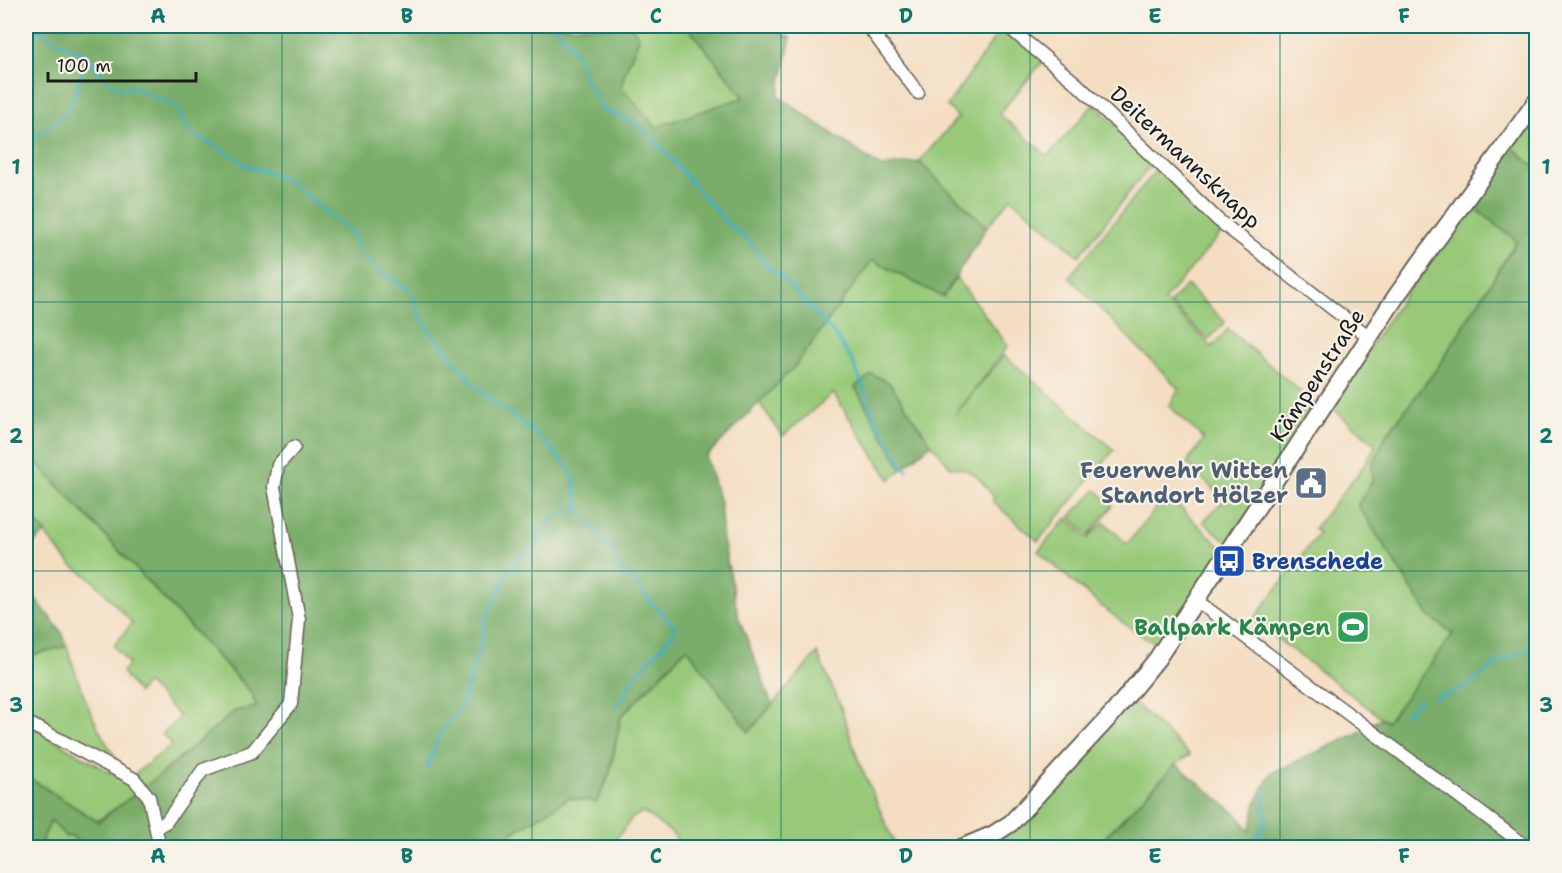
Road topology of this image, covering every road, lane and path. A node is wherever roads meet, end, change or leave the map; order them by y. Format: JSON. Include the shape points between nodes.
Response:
{"nodes":[{"id":1,"x":868,"y":26,"type":"edge"},
{"id":2,"x":1007,"y":26,"type":"edge"},
{"id":3,"x":918,"y":93,"type":"dead end"},
{"id":4,"x":1536,"y":102,"type":"edge"},
{"id":5,"x":1368,"y":336,"type":"junction"},
{"id":6,"x":294,"y":447,"type":"dead end"},
{"id":7,"x":1197,"y":601,"type":"junction"},
{"id":8,"x":26,"y":722,"type":"edge"},
{"id":9,"x":157,"y":827,"type":"junction"},
{"id":10,"x":160,"y":848,"type":"edge"},
{"id":11,"x":961,"y":848,"type":"edge"},
{"id":12,"x":1527,"y":848,"type":"edge"}],
"edges":[{"from":1,"to":3,"type":"street"},
{"from":2,"to":5,"type":"street","name":"Deitermannsknapp","via":[[1077,84],[1218,220]]},
{"from":4,"to":5,"type":"street","name":"Kämpenstraße"},
{"from":5,"to":7,"type":"street","name":"Kämpenstraße"},
{"from":6,"to":9,"type":"street","via":[[278,465],[274,487],[299,619],[291,704],[252,752],[203,770],[166,822]]},
{"from":7,"to":11,"type":"street","name":"Kämpenstraße","via":[[1146,674],[1028,806],[1003,829]]},
{"from":7,"to":12,"type":"street"},
{"from":8,"to":9,"type":"street","via":[[134,779],[149,797]]},
{"from":9,"to":10,"type":"street"}]}
